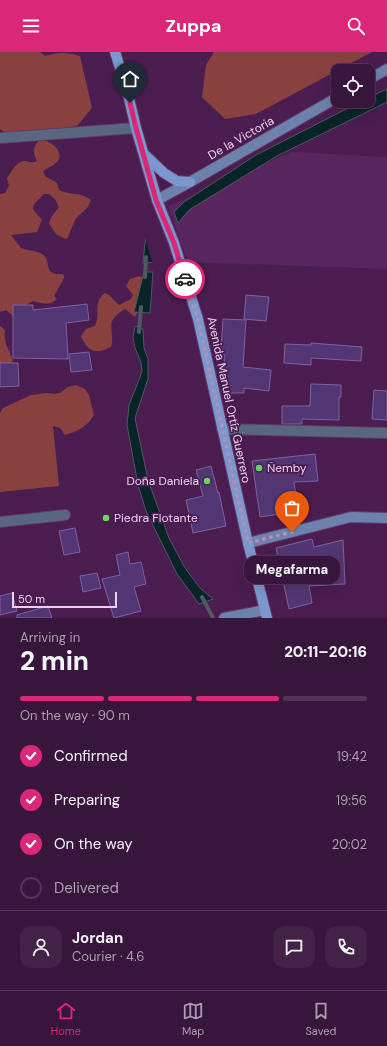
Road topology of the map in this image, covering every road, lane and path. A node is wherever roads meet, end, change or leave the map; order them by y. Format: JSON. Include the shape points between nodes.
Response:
{"nodes":[{"id":1,"x":115,"y":52,"type":"edge"},
{"id":2,"x":387,"y":69,"type":"edge"},
{"id":3,"x":375,"y":76,"type":"edge"},
{"id":4,"x":331,"y":101,"type":"edge"},
{"id":5,"x":136,"y":128,"type":"junction"},
{"id":6,"x":0,"y":138,"type":"edge"},
{"id":7,"x":144,"y":154,"type":"junction"},
{"id":8,"x":190,"y":182,"type":"junction"},
{"id":9,"x":156,"y":200,"type":"junction"},
{"id":10,"x":222,"y":429,"type":"junction"},
{"id":11,"x":387,"y":433,"type":"edge"},
{"id":12,"x":65,"y":515,"type":"dead end"},
{"id":13,"x":387,"y":518,"type":"edge"},
{"id":14,"x":0,"y":522,"type":"edge"},
{"id":15,"x":248,"y":543,"type":"junction"},
{"id":16,"x":266,"y":614,"type":"edge"},
{"id":17,"x":224,"y":618,"type":"edge"}],
"edges":[{"from":1,"to":5,"type":"main road","name":"Avenida Manuel Ortíz Guerrero"},
{"from":2,"to":3,"type":"main road"},
{"from":4,"to":8,"type":"main road","name":"De la Victoria"},
{"from":5,"to":6,"type":"street"},
{"from":5,"to":7,"type":"main road","name":"Avenida Manuel Ortíz Guerrero"},
{"from":7,"to":8,"type":"main road","via":[[164,174],[177,181]]},
{"from":7,"to":9,"type":"main road","name":"Avenida Manuel Ortíz Guerrero"},
{"from":8,"to":9,"type":"main road","name":"De la Victoria"},
{"from":9,"to":10,"type":"main road","name":"Avenida Manuel Ortíz Guerrero","via":[[174,243],[198,319]]},
{"from":10,"to":11,"type":"street"},
{"from":10,"to":15,"type":"main road","name":"Avenida Manuel Ortíz Guerrero"},
{"from":12,"to":14,"type":"street"},
{"from":13,"to":15,"type":"main road","via":[[351,517]]},
{"from":15,"to":16,"type":"main road","name":"Avenida Manuel Ortíz Guerrero"},
{"from":16,"to":17,"type":"main road"}]}
